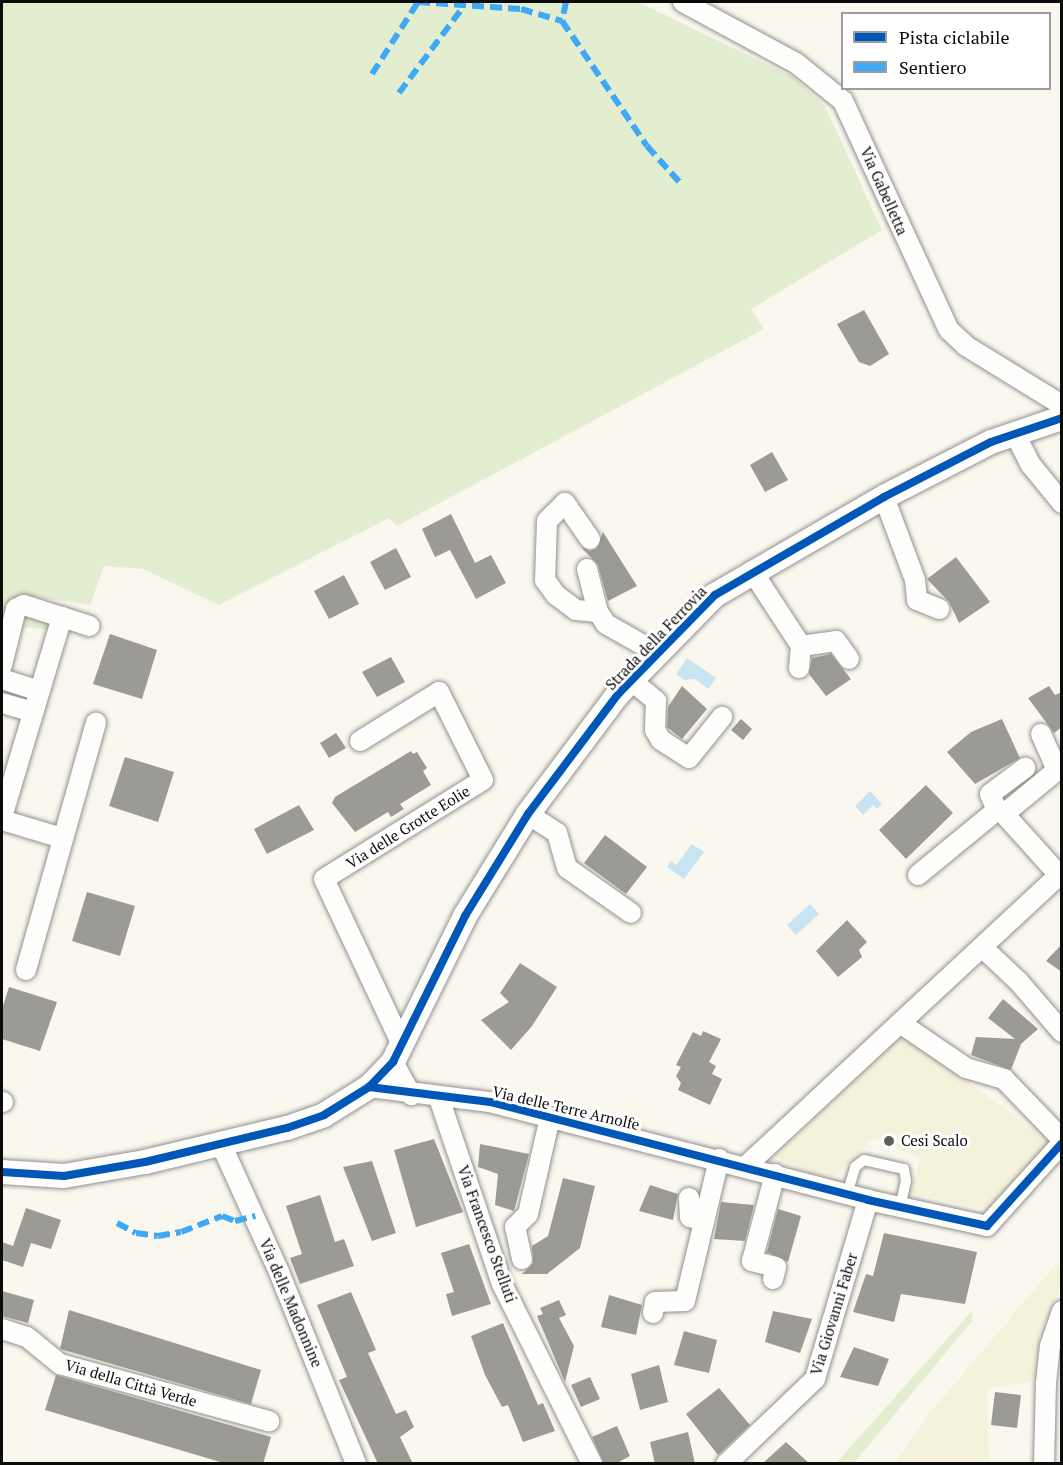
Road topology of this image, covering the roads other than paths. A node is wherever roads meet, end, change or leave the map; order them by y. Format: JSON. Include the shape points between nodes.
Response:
{"nodes":[{"id":1,"x":683,"y":2,"type":"edge"},
{"id":2,"x":1062,"y":405,"type":"edge"},
{"id":3,"x":1062,"y":417,"type":"edge"},
{"id":4,"x":1015,"y":434,"type":"junction"},
{"id":5,"x":884,"y":497,"type":"junction"},
{"id":6,"x":1062,"y":502,"type":"edge"},
{"id":7,"x":590,"y":539,"type":"dead end"},
{"id":8,"x":587,"y":569,"type":"dead end"},
{"id":9,"x":752,"y":572,"type":"junction"},
{"id":10,"x":939,"y":609,"type":"dead end"},
{"id":11,"x":598,"y":612,"type":"junction"},
{"id":12,"x":62,"y":617,"type":"junction"},
{"id":13,"x":90,"y":626,"type":"dead end"},
{"id":14,"x":801,"y":646,"type":"junction"},
{"id":15,"x":657,"y":653,"type":"junction"},
{"id":16,"x":849,"y":659,"type":"dead end"},
{"id":17,"x":2,"y":665,"type":"edge"},
{"id":18,"x":799,"y":668,"type":"dead end"},
{"id":19,"x":2,"y":679,"type":"edge"},
{"id":20,"x":631,"y":680,"type":"junction"},
{"id":21,"x":39,"y":691,"type":"junction"},
{"id":22,"x":2,"y":703,"type":"edge"},
{"id":23,"x":33,"y":712,"type":"junction"},
{"id":24,"x":722,"y":717,"type":"dead end"},
{"id":25,"x":96,"y":723,"type":"dead end"},
{"id":26,"x":1041,"y":734,"type":"dead end"},
{"id":27,"x":360,"y":741,"type":"dead end"},
{"id":28,"x":1025,"y":768,"type":"dead end"},
{"id":29,"x":1059,"y":768,"type":"edge"},
{"id":30,"x":1001,"y":812,"type":"junction"},
{"id":31,"x":528,"y":814,"type":"junction"},
{"id":32,"x":2,"y":818,"type":"edge"},
{"id":33,"x":62,"y":838,"type":"junction"},
{"id":34,"x":1061,"y":875,"type":"edge"},
{"id":35,"x":918,"y":876,"type":"dead end"},
{"id":36,"x":631,"y":913,"type":"dead end"},
{"id":37,"x":982,"y":947,"type":"junction"},
{"id":38,"x":26,"y":970,"type":"dead end"},
{"id":39,"x":900,"y":1023,"type":"junction"},
{"id":40,"x":1062,"y":1032,"type":"edge"},
{"id":41,"x":397,"y":1052,"type":"junction"},
{"id":42,"x":369,"y":1087,"type":"junction"},
{"id":43,"x":411,"y":1095,"type":"junction"},
{"id":44,"x":439,"y":1098,"type":"junction"},
{"id":45,"x":550,"y":1117,"type":"junction"},
{"id":46,"x":1062,"y":1141,"type":"edge"},
{"id":47,"x":221,"y":1144,"type":"junction"},
{"id":48,"x":720,"y":1159,"type":"junction"},
{"id":49,"x":746,"y":1166,"type":"junction"},
{"id":50,"x":776,"y":1174,"type":"junction"},
{"id":51,"x":2,"y":1175,"type":"edge"},
{"id":52,"x":847,"y":1194,"type":"junction"},
{"id":53,"x":689,"y":1198,"type":"dead end"},
{"id":54,"x":868,"y":1200,"type":"junction"},
{"id":55,"x":900,"y":1207,"type":"junction"},
{"id":56,"x":704,"y":1221,"type":"junction"},
{"id":57,"x":522,"y":1259,"type":"dead end"},
{"id":58,"x":773,"y":1279,"type":"dead end"},
{"id":59,"x":1062,"y":1311,"type":"edge"},
{"id":60,"x":653,"y":1313,"type":"dead end"},
{"id":61,"x":2,"y":1329,"type":"edge"},
{"id":62,"x":269,"y":1421,"type":"dead end"},
{"id":63,"x":356,"y":1464,"type":"edge"},
{"id":64,"x":592,"y":1464,"type":"edge"},
{"id":65,"x":726,"y":1464,"type":"edge"},
{"id":66,"x":1044,"y":1464,"type":"edge"}],
"edges":[{"from":1,"to":2,"type":"street","name":"Via Gabelletta","via":[[796,63],[843,101],[949,330],[966,346]]},
{"from":3,"to":4,"type":"street","name":"Strada della Ferrovia"},
{"from":4,"to":5,"type":"street","name":"Strada della Ferrovia"},
{"from":4,"to":6,"type":"street","via":[[1031,465]]},
{"from":5,"to":9,"type":"street","name":"Strada della Ferrovia"},
{"from":5,"to":10,"type":"street","via":[[915,580],[917,600]]},
{"from":7,"to":11,"type":"street","via":[[565,503],[547,521],[545,580],[576,610]]},
{"from":8,"to":11,"type":"street"},
{"from":9,"to":14,"type":"street"},
{"from":9,"to":15,"type":"street","name":"Strada della Ferrovia","via":[[715,595]]},
{"from":11,"to":15,"type":"street","via":[[606,624]]},
{"from":12,"to":13,"type":"street"},
{"from":12,"to":17,"type":"street","via":[[24,605],[16,609]]},
{"from":12,"to":21,"type":"street"},
{"from":14,"to":16,"type":"street","via":[[836,641]]},
{"from":14,"to":18,"type":"street"},
{"from":15,"to":20,"type":"street","name":"Strada della Ferrovia"},
{"from":19,"to":21,"type":"street"},
{"from":20,"to":24,"type":"street","via":[[656,701],[655,730],[661,740],[689,758]]},
{"from":20,"to":31,"type":"street","name":"Strada della Ferrovia"},
{"from":21,"to":23,"type":"street"},
{"from":22,"to":23,"type":"street"},
{"from":23,"to":32,"type":"street"},
{"from":25,"to":33,"type":"street"},
{"from":26,"to":29,"type":"street"},
{"from":27,"to":41,"type":"street","name":"Via delle Grotte Eolie","via":[[439,692],[483,780],[324,879]]},
{"from":28,"to":30,"type":"street","via":[[990,794]]},
{"from":29,"to":30,"type":"street"},
{"from":30,"to":34,"type":"street"},
{"from":30,"to":35,"type":"street"},
{"from":31,"to":36,"type":"street","via":[[557,833],[567,868]]},
{"from":31,"to":41,"type":"street","name":"Strada della Ferrovia","via":[[465,916]]},
{"from":32,"to":33,"type":"street"},
{"from":33,"to":38,"type":"street"},
{"from":34,"to":37,"type":"street"},
{"from":37,"to":39,"type":"street"},
{"from":37,"to":40,"type":"street"},
{"from":39,"to":46,"type":"street","via":[[966,1068],[1004,1079]]},
{"from":39,"to":49,"type":"street"},
{"from":41,"to":42,"type":"street","name":"Strada della Ferrovia"},
{"from":41,"to":43,"type":"street"},
{"from":42,"to":43,"type":"street","name":"Via delle Terre Arnolfe"},
{"from":42,"to":47,"type":"street","via":[[324,1114]]},
{"from":43,"to":44,"type":"street","name":"Via delle Terre Arnolfe"},
{"from":44,"to":45,"type":"street","name":"Via delle Terre Arnolfe","via":[[490,1102]]},
{"from":44,"to":64,"type":"street","name":"Via Francesco Stelluti","via":[[502,1284]]},
{"from":45,"to":48,"type":"street","name":"Via delle Terre Arnolfe"},
{"from":45,"to":57,"type":"street","via":[[528,1214],[515,1227]]},
{"from":46,"to":55,"type":"street","name":"Via delle Terre Arnolfe","via":[[987,1226]]},
{"from":47,"to":51,"type":"street","via":[[74,1175]]},
{"from":47,"to":63,"type":"street","name":"Via delle Madonnine","via":[[279,1272]]},
{"from":48,"to":49,"type":"street","name":"Via delle Terre Arnolfe"},
{"from":48,"to":56,"type":"street"},
{"from":49,"to":50,"type":"street","name":"Via delle Terre Arnolfe"},
{"from":50,"to":52,"type":"street","name":"Via delle Terre Arnolfe"},
{"from":50,"to":58,"type":"street","via":[[752,1261],[776,1267]]},
{"from":52,"to":54,"type":"street","name":"Via delle Terre Arnolfe"},
{"from":52,"to":55,"type":"lane","via":[[855,1167],[864,1160],[904,1169],[906,1181]]},
{"from":53,"to":56,"type":"street","via":[[690,1217]]},
{"from":54,"to":55,"type":"street","name":"Via delle Terre Arnolfe"},
{"from":54,"to":65,"type":"street","name":"Via Giovanni Faber","via":[[815,1379]]},
{"from":56,"to":60,"type":"street","via":[[685,1301],[655,1302]]},
{"from":59,"to":66,"type":"street","via":[[1050,1346]]},
{"from":61,"to":62,"type":"street","name":"Via della Città Verde","via":[[27,1337],[60,1364]]}]}
